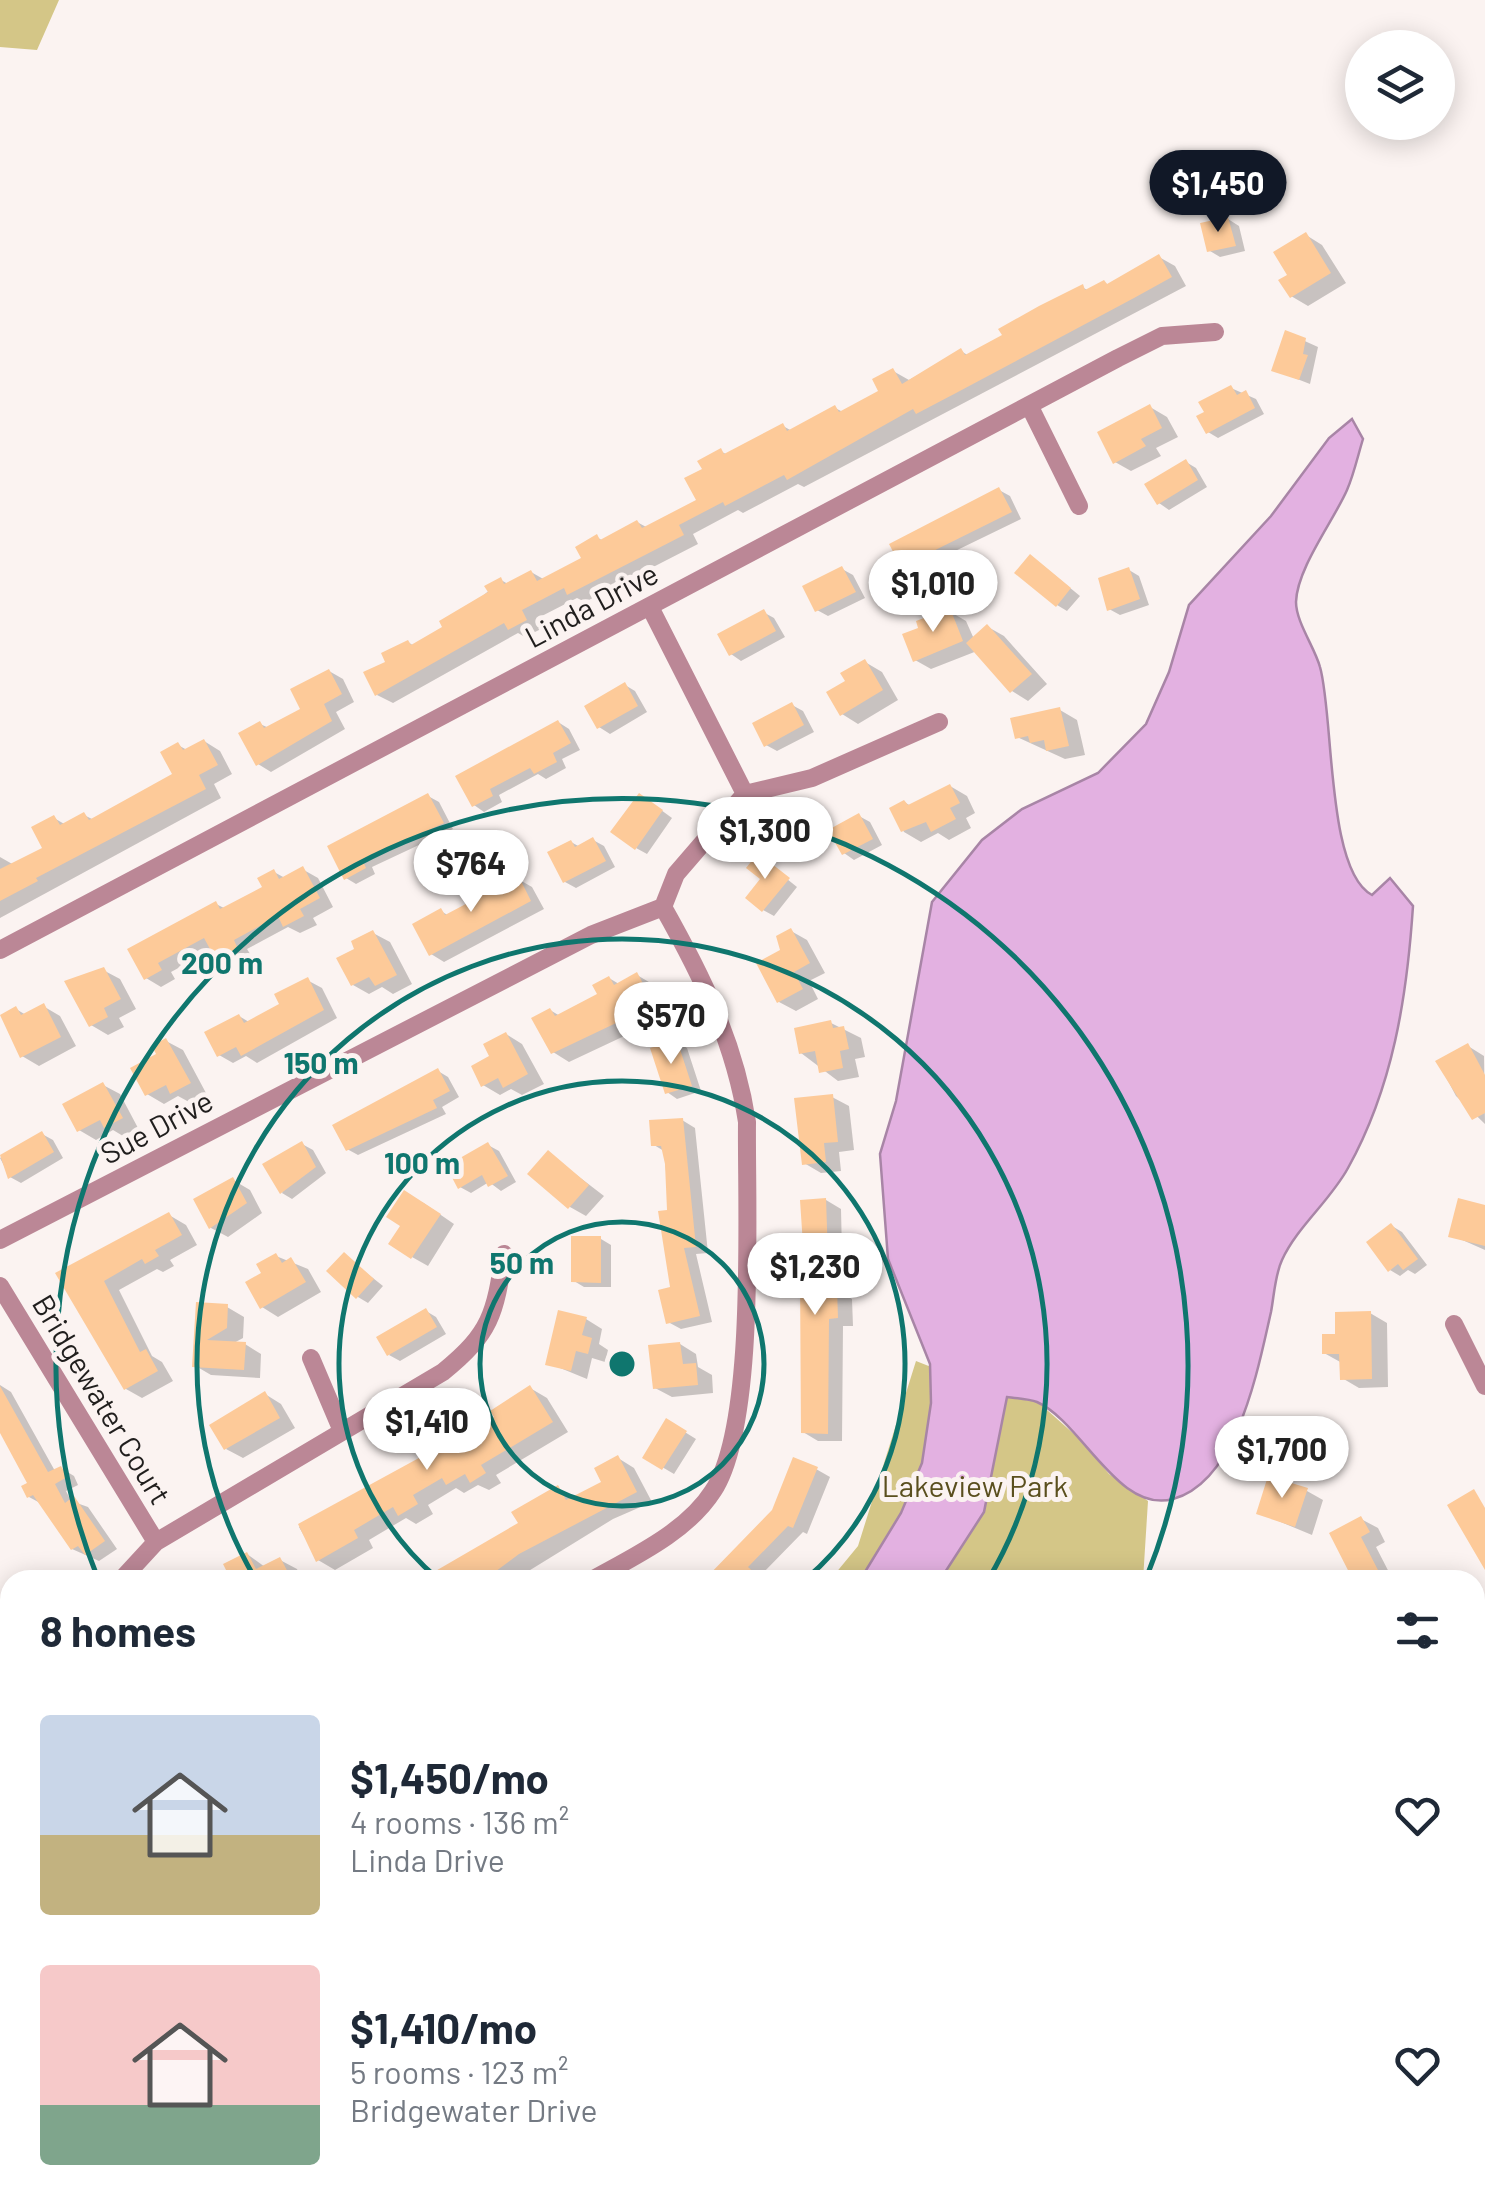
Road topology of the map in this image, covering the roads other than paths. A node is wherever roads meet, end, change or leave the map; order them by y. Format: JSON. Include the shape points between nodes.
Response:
{"nodes":[{"id":1,"x":1215,"y":332,"type":"dead end"},
{"id":2,"x":1029,"y":405,"type":"junction"},
{"id":3,"x":1079,"y":506,"type":"dead end"},
{"id":4,"x":650,"y":607,"type":"junction"},
{"id":5,"x":938,"y":722,"type":"dead end"},
{"id":6,"x":745,"y":794,"type":"junction"},
{"id":7,"x":663,"y":907,"type":"junction"},
{"id":8,"x":0,"y":950,"type":"edge"},
{"id":9,"x":0,"y":1240,"type":"edge"},
{"id":10,"x":504,"y":1254,"type":"dead end"},
{"id":11,"x":0,"y":1286,"type":"edge"},
{"id":12,"x":1454,"y":1324,"type":"dead end"},
{"id":13,"x":311,"y":1358,"type":"dead end"},
{"id":14,"x":1485,"y":1386,"type":"edge"},
{"id":15,"x":342,"y":1431,"type":"junction"},
{"id":16,"x":156,"y":1542,"type":"junction"},
{"id":17,"x":130,"y":1570,"type":"edge"},
{"id":18,"x":608,"y":1570,"type":"edge"}],
"edges":[{"from":1,"to":2,"type":"street","name":"Linda Drive","via":[[1162,336]]},
{"from":2,"to":3,"type":"street"},
{"from":2,"to":4,"type":"street","name":"Linda Drive"},
{"from":4,"to":6,"type":"street"},
{"from":4,"to":8,"type":"street","name":"Linda Drive"},
{"from":5,"to":6,"type":"street","via":[[812,778]]},
{"from":6,"to":7,"type":"street","via":[[676,874]]},
{"from":7,"to":9,"type":"street","name":"Sue Drive","via":[[574,943]]},
{"from":7,"to":18,"type":"street","via":[[720,1016],[740,1079],[746,1122],[740,1389],[730,1454],[712,1493],[683,1524]]},
{"from":10,"to":15,"type":"street","via":[[496,1305],[477,1345]]},
{"from":11,"to":16,"type":"street","name":"Bridgewater Court"},
{"from":12,"to":14,"type":"street"},
{"from":13,"to":15,"type":"street"},
{"from":15,"to":16,"type":"street"},
{"from":16,"to":17,"type":"street"}]}
